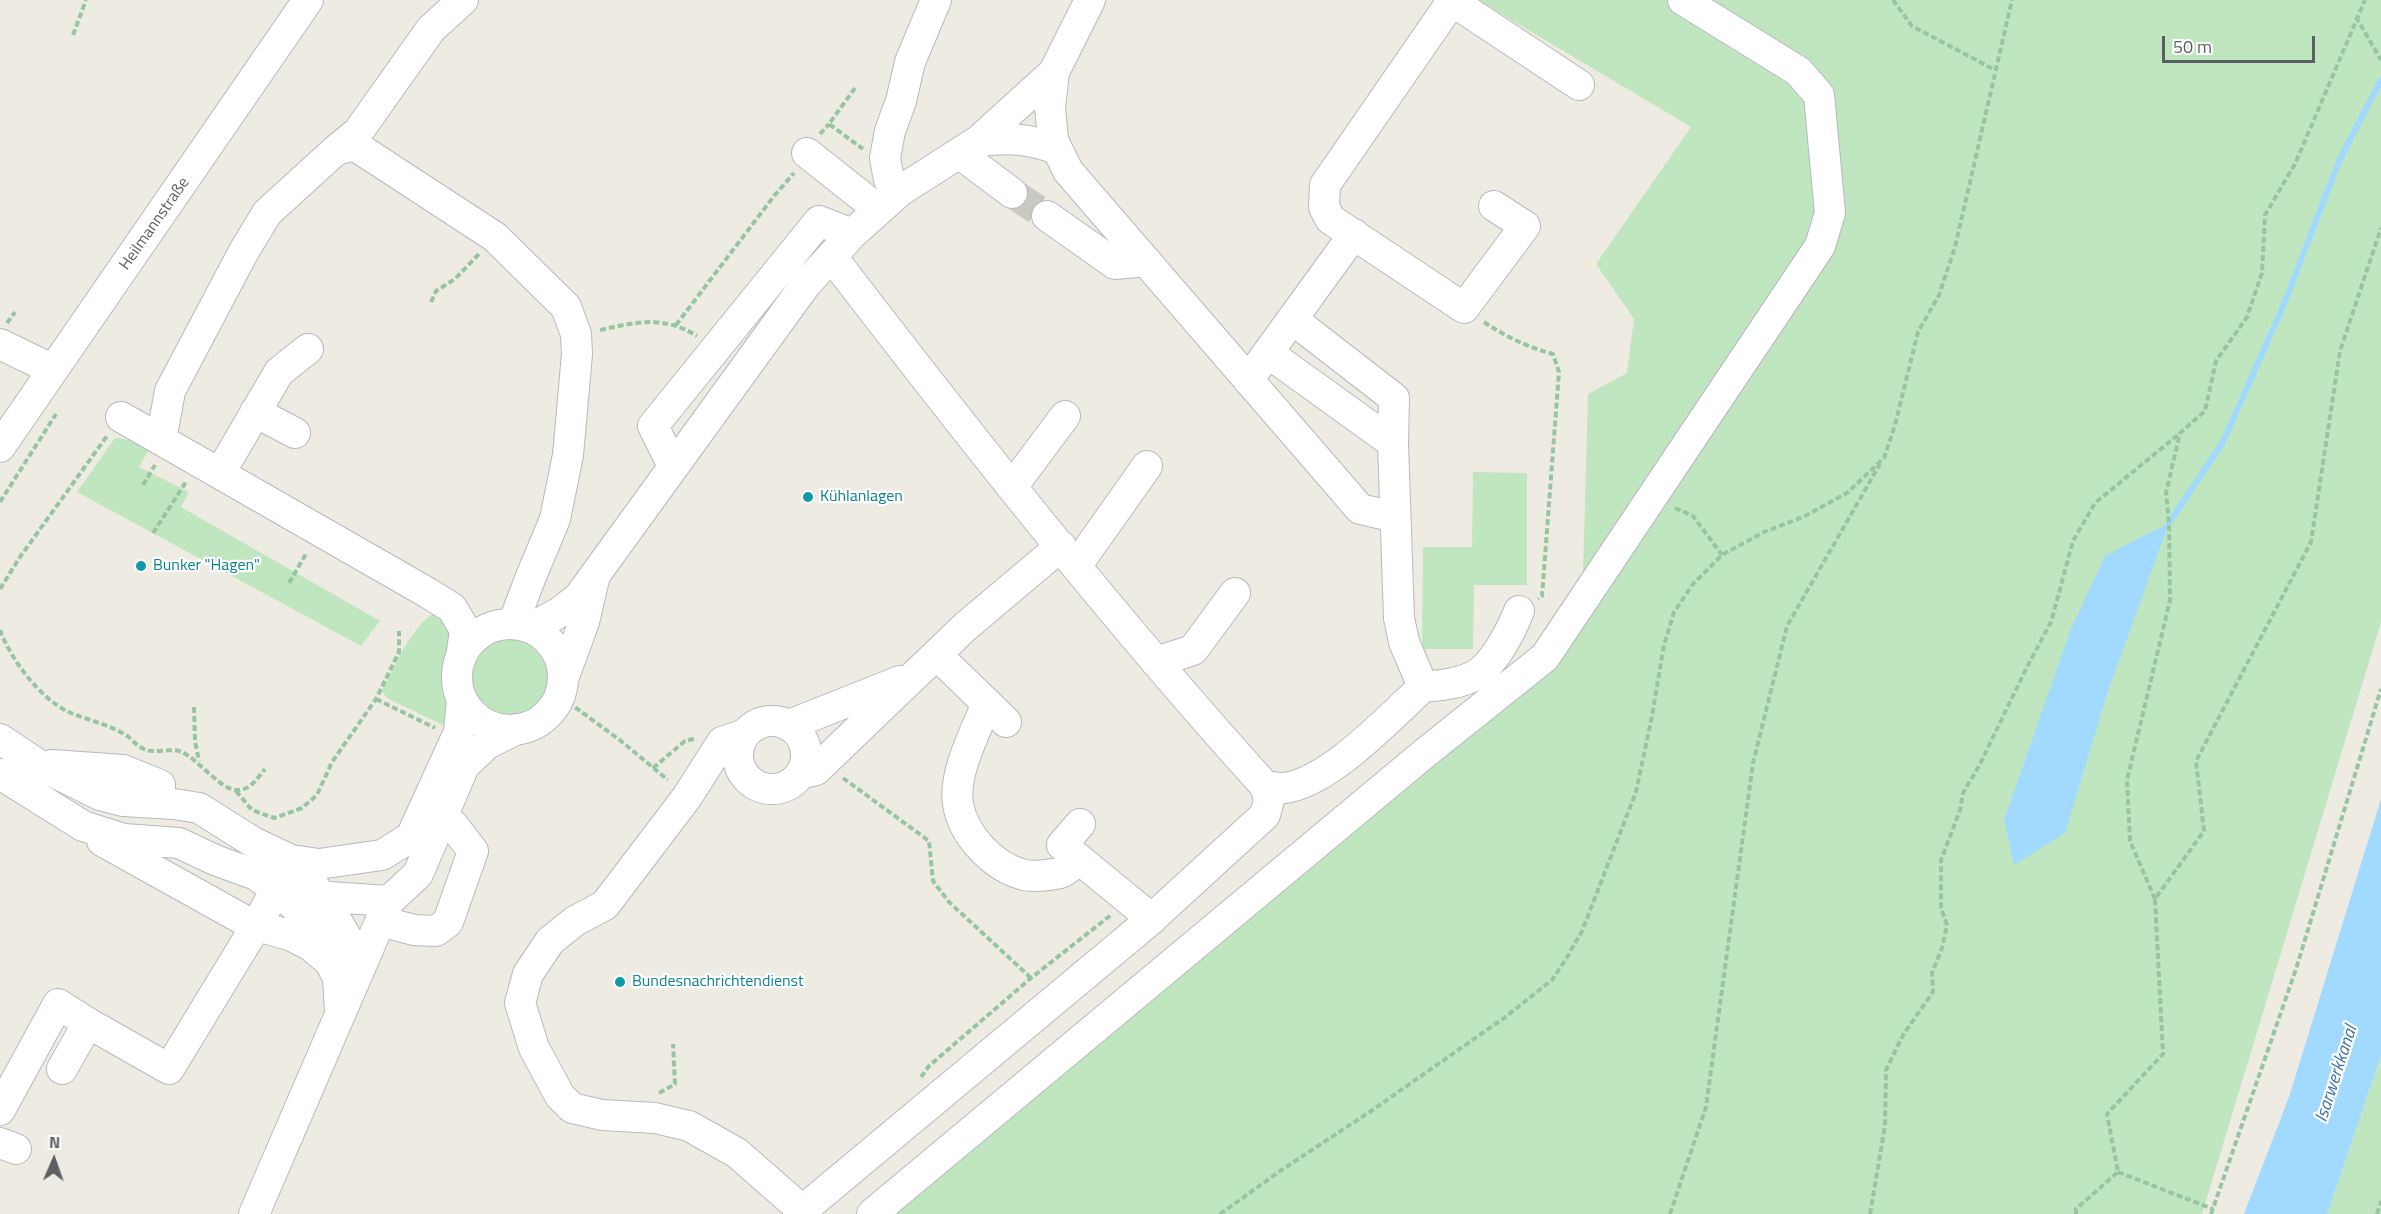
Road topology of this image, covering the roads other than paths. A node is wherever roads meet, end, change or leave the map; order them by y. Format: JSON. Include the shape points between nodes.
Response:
{"nodes":[{"id":1,"x":308,"y":0,"type":"edge"},
{"id":2,"x":463,"y":0,"type":"edge"},
{"id":3,"x":936,"y":0,"type":"edge"},
{"id":4,"x":1090,"y":0,"type":"edge"},
{"id":5,"x":1451,"y":0,"type":"edge"},
{"id":6,"x":1683,"y":0,"type":"edge"},
{"id":7,"x":1054,"y":72,"type":"junction"},
{"id":8,"x":1579,"y":85,"type":"dead end"},
{"id":9,"x":969,"y":148,"type":"junction"},
{"id":10,"x":1057,"y":149,"type":"junction"},
{"id":11,"x":336,"y":150,"type":"junction"},
{"id":12,"x":810,"y":154,"type":"road end"},
{"id":13,"x":1012,"y":193,"type":"tunnel mouth"},
{"id":14,"x":889,"y":200,"type":"junction"},
{"id":15,"x":1494,"y":206,"type":"dead end"},
{"id":16,"x":1047,"y":216,"type":"tunnel mouth"},
{"id":17,"x":852,"y":234,"type":"junction"},
{"id":18,"x":1354,"y":234,"type":"junction"},
{"id":19,"x":832,"y":257,"type":"junction"},
{"id":20,"x":1146,"y":261,"type":"junction"},
{"id":21,"x":1292,"y":319,"type":"junction"},
{"id":22,"x":0,"y":344,"type":"edge"},
{"id":23,"x":308,"y":349,"type":"dead end"},
{"id":24,"x":1268,"y":352,"type":"junction"},
{"id":25,"x":41,"y":363,"type":"dead end"},
{"id":26,"x":1296,"y":373,"type":"junction"},
{"id":27,"x":1248,"y":380,"type":"junction"},
{"id":28,"x":1275,"y":410,"type":"junction"},
{"id":29,"x":255,"y":412,"type":"junction"},
{"id":30,"x":1065,"y":416,"type":"dead end"},
{"id":31,"x":121,"y":417,"type":"road end"},
{"id":32,"x":295,"y":433,"type":"dead end"},
{"id":33,"x":161,"y":440,"type":"junction"},
{"id":34,"x":1393,"y":443,"type":"junction"},
{"id":35,"x":0,"y":447,"type":"edge"},
{"id":36,"x":673,"y":466,"type":"junction"},
{"id":37,"x":1147,"y":466,"type":"dead end"},
{"id":38,"x":210,"y":468,"type":"junction"},
{"id":39,"x":1012,"y":487,"type":"junction"},
{"id":40,"x":1395,"y":517,"type":"junction"},
{"id":41,"x":1069,"y":555,"type":"junction"},
{"id":42,"x":595,"y":574,"type":"junction"},
{"id":43,"x":428,"y":593,"type":"junction"},
{"id":44,"x":1235,"y":593,"type":"dead end"},
{"id":45,"x":1519,"y":611,"type":"road end"},
{"id":46,"x":516,"y":625,"type":"junction"},
{"id":47,"x":461,"y":657,"type":"junction"},
{"id":48,"x":1156,"y":662,"type":"junction"},
{"id":49,"x":927,"y":664,"type":"junction"},
{"id":50,"x":1424,"y":687,"type":"junction"},
{"id":51,"x":561,"y":688,"type":"junction"},
{"id":52,"x":462,"y":700,"type":"junction"},
{"id":53,"x":789,"y":725,"type":"junction"},
{"id":54,"x":517,"y":729,"type":"junction"},
{"id":55,"x":733,"y":738,"type":"junction"},
{"id":56,"x":0,"y":739,"type":"edge"},
{"id":57,"x":39,"y":765,"type":"junction"},
{"id":58,"x":0,"y":768,"type":"edge"},
{"id":59,"x":812,"y":768,"type":"junction"},
{"id":60,"x":0,"y":774,"type":"edge"},
{"id":61,"x":745,"y":777,"type":"junction"},
{"id":62,"x":70,"y":780,"type":"junction"},
{"id":63,"x":160,"y":785,"type":"junction"},
{"id":64,"x":1265,"y":786,"type":"junction"},
{"id":65,"x":687,"y":797,"type":"junction"},
{"id":66,"x":199,"y":808,"type":"junction"},
{"id":67,"x":432,"y":814,"type":"junction"},
{"id":68,"x":1080,"y":824,"type":"dead end"},
{"id":69,"x":83,"y":826,"type":"junction"},
{"id":70,"x":215,"y":860,"type":"junction"},
{"id":71,"x":291,"y":860,"type":"junction"},
{"id":72,"x":1079,"y":860,"type":"junction"},
{"id":73,"x":136,"y":861,"type":"junction"},
{"id":74,"x":266,"y":882,"type":"junction"},
{"id":75,"x":322,"y":896,"type":"junction"},
{"id":76,"x":1152,"y":919,"type":"junction"},
{"id":77,"x":256,"y":926,"type":"junction"},
{"id":78,"x":352,"y":941,"type":"junction"},
{"id":79,"x":88,"y":1023,"type":"junction"},
{"id":80,"x":62,"y":1070,"type":"dead end"},
{"id":81,"x":0,"y":1110,"type":"edge"},
{"id":82,"x":800,"y":1212,"type":"edge"},
{"id":83,"x":254,"y":1214,"type":"edge"},
{"id":84,"x":872,"y":1214,"type":"edge"}],
"edges":[{"from":1,"to":35,"type":"street","name":"Heilmannstraße"},
{"from":2,"to":11,"type":"street","via":[[430,29],[358,132]]},
{"from":3,"to":14,"type":"street","via":[[910,62],[890,131],[885,158]]},
{"from":4,"to":7,"type":"street"},
{"from":5,"to":8,"type":"street"},
{"from":5,"to":18,"type":"street","via":[[1325,185],[1324,207],[1330,219]]},
{"from":6,"to":84,"type":"street","via":[[1798,71],[1819,95],[1830,213],[1820,246],[1545,657]]},
{"from":7,"to":9,"type":"street"},
{"from":7,"to":10,"type":"street","via":[[1050,107]]},
{"from":9,"to":10,"type":"street","via":[[1011,138]]},
{"from":9,"to":13,"type":"street"},
{"from":9,"to":14,"type":"street"},
{"from":10,"to":20,"type":"street","via":[[1068,171]]},
{"from":11,"to":33,"type":"street","via":[[267,213],[244,251],[170,391]]},
{"from":11,"to":46,"type":"street","via":[[354,145],[495,237],[566,307],[576,334],[577,354],[568,455],[555,519]]},
{"from":12,"to":14,"type":"street"},
{"from":14,"to":17,"type":"street"},
{"from":15,"to":18,"type":"street","via":[[1525,226],[1464,308]]},
{"from":16,"to":20,"type":"street","via":[[1115,264]]},
{"from":17,"to":19,"type":"street"},
{"from":17,"to":36,"type":"street","via":[[819,221],[652,426]]},
{"from":18,"to":21,"type":"street"},
{"from":19,"to":36,"type":"street","via":[[806,284]]},
{"from":19,"to":39,"type":"street"},
{"from":20,"to":27,"type":"street"},
{"from":21,"to":24,"type":"street"},
{"from":21,"to":34,"type":"street","via":[[1394,398]]},
{"from":22,"to":25,"type":"street"},
{"from":23,"to":29,"type":"street","via":[[279,372]]},
{"from":24,"to":26,"type":"street"},
{"from":24,"to":27,"type":"street"},
{"from":26,"to":28,"type":"street"},
{"from":26,"to":34,"type":"street"},
{"from":27,"to":28,"type":"street"},
{"from":28,"to":40,"type":"street","via":[[1360,509]]},
{"from":29,"to":32,"type":"street"},
{"from":29,"to":38,"type":"street"},
{"from":30,"to":39,"type":"street"},
{"from":31,"to":33,"type":"street"},
{"from":33,"to":38,"type":"street"},
{"from":34,"to":40,"type":"street"},
{"from":36,"to":42,"type":"street"},
{"from":37,"to":41,"type":"street"},
{"from":38,"to":43,"type":"street"},
{"from":39,"to":41,"type":"street"},
{"from":40,"to":50,"type":"street","via":[[1399,618],[1407,650]]},
{"from":41,"to":48,"type":"street"},
{"from":41,"to":49,"type":"street","via":[[965,627]]},
{"from":42,"to":46,"type":"street","via":[[560,612]]},
{"from":42,"to":51,"type":"street","via":[[584,622]]},
{"from":43,"to":46,"type":"street","via":[[447,595]]},
{"from":43,"to":47,"type":"street","via":[[452,608],[465,630]]},
{"from":44,"to":48,"type":"street","via":[[1192,650]]},
{"from":45,"to":50,"type":"street","via":[[1494,656],[1475,675],[1449,685]]},
{"from":46,"to":47,"type":"street","via":[[489,628],[467,645]]},
{"from":46,"to":51,"type":"street","via":[[545,637],[555,649],[562,663]]},
{"from":47,"to":52,"type":"street","via":[[457,672]]},
{"from":48,"to":64,"type":"street"},
{"from":49,"to":53,"type":"street"},
{"from":49,"to":59,"type":"street"},
{"from":49,"to":72,"type":"street","via":[[996,712],[958,780],[958,803],[964,823],[980,847],[1004,867],[1025,875],[1062,872]]},
{"from":50,"to":64,"type":"street","via":[[1344,759],[1317,776],[1285,788]]},
{"from":51,"to":54,"type":"street","via":[[543,719]]},
{"from":52,"to":54,"type":"street","via":[[485,723]]},
{"from":52,"to":67,"type":"street","via":[[459,732]]},
{"from":53,"to":55,"type":"street","via":[[760,723]]},
{"from":53,"to":59,"type":"street","via":[[802,738]]},
{"from":54,"to":67,"type":"street","via":[[487,744],[464,766]]},
{"from":55,"to":61,"type":"street"},
{"from":55,"to":65,"type":"street"},
{"from":56,"to":57,"type":"street"},
{"from":57,"to":62,"type":"street"},
{"from":57,"to":63,"type":"street","via":[[123,770]]},
{"from":58,"to":74,"type":"street","via":[[15,772],[99,819],[160,822],[182,828]]},
{"from":59,"to":61,"type":"street","via":[[779,789],[760,788]]},
{"from":60,"to":69,"type":"street"},
{"from":61,"to":65,"type":"street","via":[[720,778]]},
{"from":62,"to":63,"type":"street"},
{"from":62,"to":66,"type":"street","via":[[123,801]]},
{"from":63,"to":66,"type":"street","via":[[189,797]]},
{"from":64,"to":76,"type":"street","via":[[1269,800],[1265,815]]},
{"from":65,"to":82,"type":"street","via":[[605,905],[575,921],[550,941],[528,974],[520,1003],[534,1048],[560,1096],[572,1108],[689,1126],[737,1153]]},
{"from":66,"to":71,"type":"street"},
{"from":67,"to":71,"type":"street","via":[[411,837],[382,855],[319,864]]},
{"from":67,"to":78,"type":"street","via":[[418,874]]},
{"from":67,"to":78,"type":"street","via":[[453,825],[473,851],[448,922],[436,931],[414,930]]},
{"from":68,"to":72,"type":"street","via":[[1062,845]]},
{"from":69,"to":70,"type":"street","via":[[124,839],[178,843]]},
{"from":69,"to":73,"type":"street"},
{"from":70,"to":73,"type":"street"},
{"from":70,"to":74,"type":"street"},
{"from":71,"to":74,"type":"street"},
{"from":71,"to":75,"type":"street"},
{"from":72,"to":76,"type":"street"},
{"from":73,"to":77,"type":"street"},
{"from":74,"to":75,"type":"street"},
{"from":74,"to":77,"type":"street"},
{"from":74,"to":78,"type":"street","via":[[297,907],[317,932]]},
{"from":75,"to":78,"type":"street"},
{"from":75,"to":78,"type":"street"},
{"from":76,"to":82,"type":"street"},
{"from":77,"to":78,"type":"street","via":[[292,936]]},
{"from":77,"to":79,"type":"street","via":[[169,1069]]},
{"from":78,"to":83,"type":"street","via":[[340,1011]]},
{"from":79,"to":80,"type":"street"},
{"from":79,"to":81,"type":"street","via":[[58,1004]]}]}
